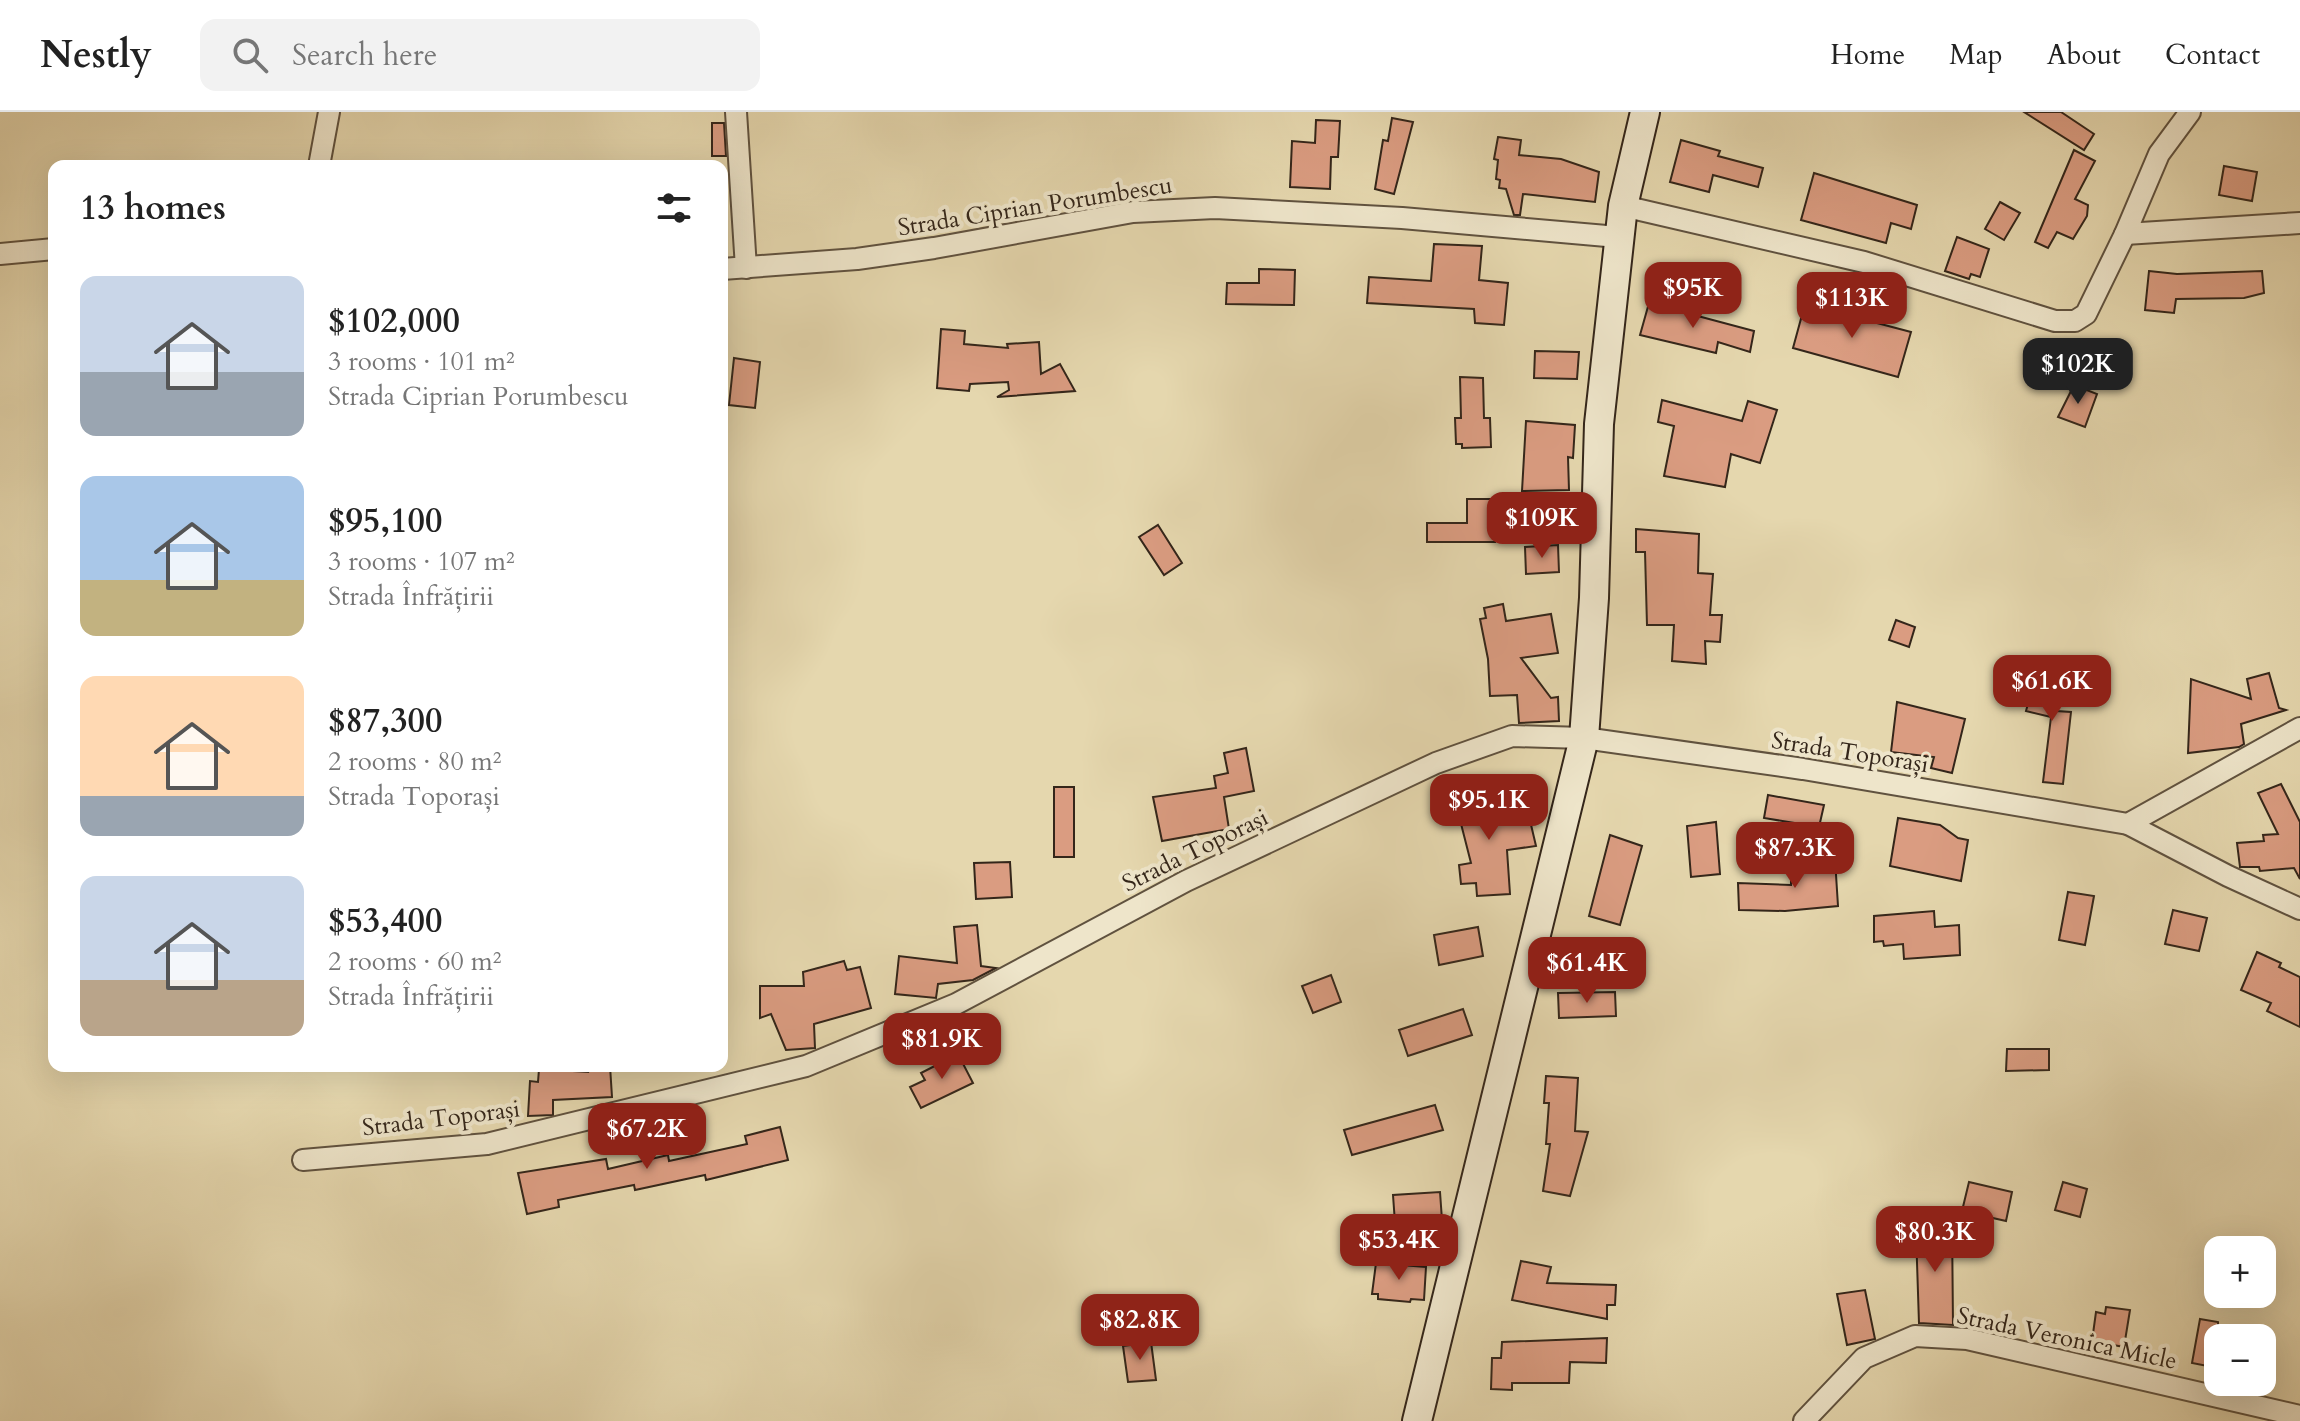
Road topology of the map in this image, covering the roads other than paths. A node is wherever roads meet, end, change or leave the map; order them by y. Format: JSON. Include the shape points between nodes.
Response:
{"nodes":[{"id":1,"x":329,"y":112,"type":"edge"},
{"id":2,"x":736,"y":112,"type":"edge"},
{"id":3,"x":1645,"y":112,"type":"edge"},
{"id":4,"x":2190,"y":112,"type":"edge"},
{"id":5,"x":320,"y":160,"type":"edge"},
{"id":6,"x":1623,"y":206,"type":"junction"},
{"id":7,"x":2300,"y":223,"type":"edge"},
{"id":8,"x":2125,"y":234,"type":"junction"},
{"id":9,"x":1618,"y":237,"type":"junction"},
{"id":10,"x":48,"y":250,"type":"edge"},
{"id":11,"x":0,"y":254,"type":"edge"},
{"id":12,"x":746,"y":268,"type":"junction"},
{"id":13,"x":728,"y":269,"type":"edge"},
{"id":14,"x":2300,"y":728,"type":"edge"},
{"id":15,"x":1584,"y":738,"type":"junction"},
{"id":16,"x":2128,"y":824,"type":"junction"},
{"id":17,"x":2300,"y":909,"type":"edge"},
{"id":18,"x":303,"y":1160,"type":"dead end"},
{"id":19,"x":2300,"y":1416,"type":"edge"},
{"id":20,"x":1417,"y":1421,"type":"edge"},
{"id":21,"x":1804,"y":1421,"type":"edge"}],
"edges":[{"from":1,"to":5,"type":"street"},
{"from":2,"to":12,"type":"street"},
{"from":3,"to":6,"type":"main road"},
{"from":4,"to":8,"type":"street","via":[[2159,154]]},
{"from":6,"to":8,"type":"street","via":[[1864,262],[2055,321],[2075,321],[2086,314]]},
{"from":6,"to":9,"type":"main road"},
{"from":7,"to":8,"type":"street"},
{"from":9,"to":12,"type":"street","name":"Strada Ciprian Porumbescu","via":[[1215,208],[1133,212],[934,248]]},
{"from":9,"to":15,"type":"main road","via":[[1599,424]]},
{"from":10,"to":11,"type":"street"},
{"from":12,"to":13,"type":"street","name":"Strada Ciprian Porumbescu"},
{"from":14,"to":16,"type":"street"},
{"from":15,"to":16,"type":"street","name":"Strada Toporași"},
{"from":15,"to":18,"type":"street","name":"Strada Toporași","via":[[1512,736],[1436,763],[1186,881],[956,1004],[806,1066],[487,1144]]},
{"from":15,"to":20,"type":"main road"},
{"from":16,"to":17,"type":"street","name":"Strada Toporași"},
{"from":19,"to":21,"type":"street","name":"Strada Veronica Micle","via":[[1967,1339],[1915,1336],[1864,1358]]}]}
